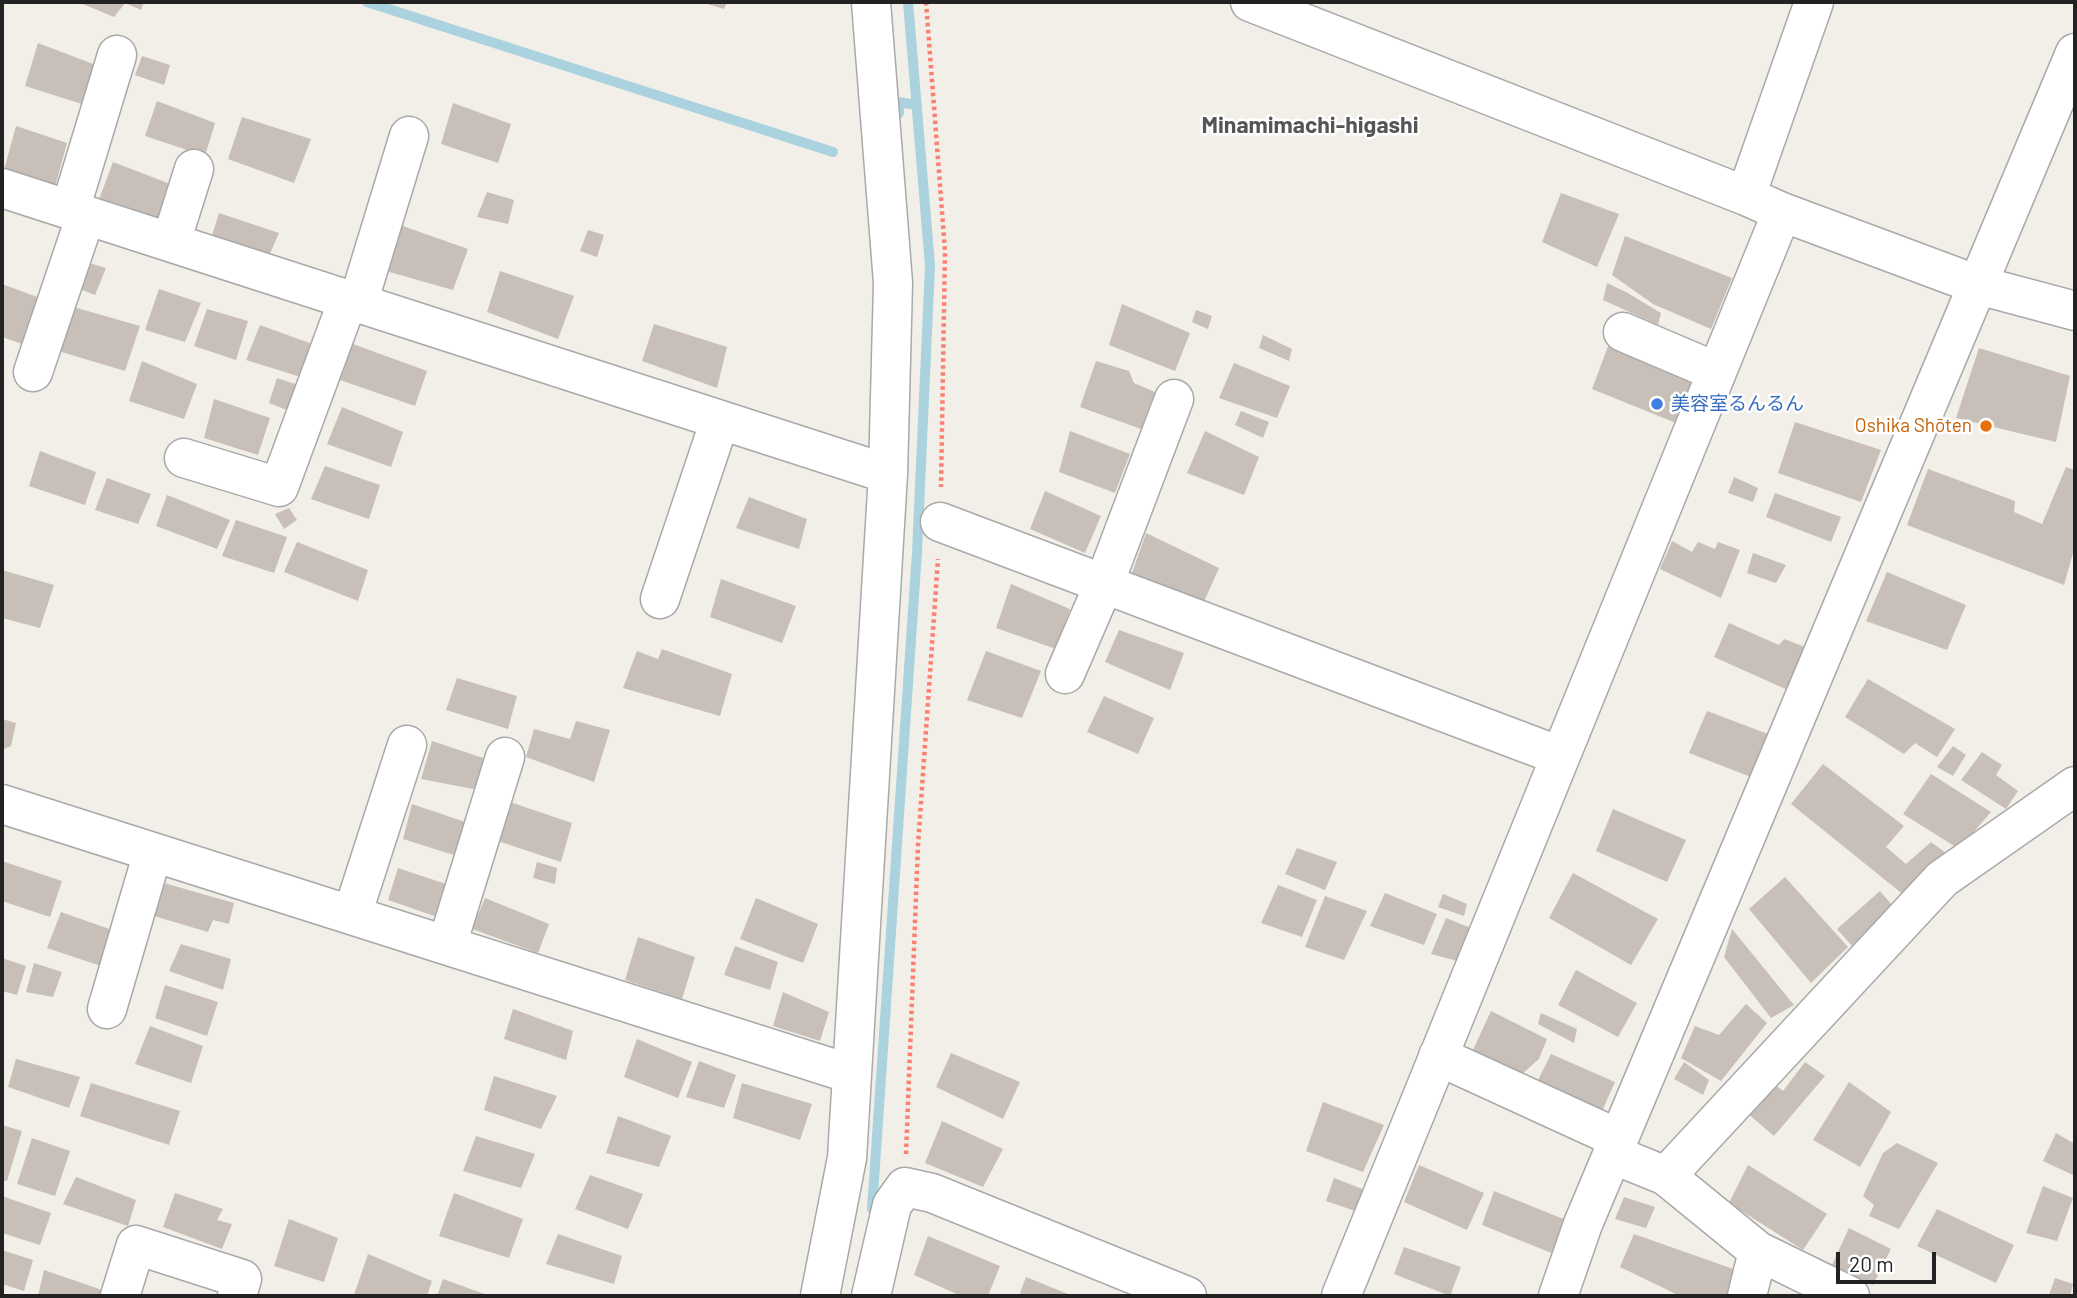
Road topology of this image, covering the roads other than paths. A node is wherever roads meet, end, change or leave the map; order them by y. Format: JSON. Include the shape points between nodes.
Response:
{"nodes":[{"id":1,"x":871,"y":2,"type":"edge"},
{"id":2,"x":1250,"y":2,"type":"edge"},
{"id":3,"x":1814,"y":2,"type":"edge"},
{"id":4,"x":2075,"y":53,"type":"edge"},
{"id":5,"x":117,"y":55,"type":"dead end"},
{"id":6,"x":409,"y":136,"type":"dead end"},
{"id":7,"x":194,"y":169,"type":"dead end"},
{"id":8,"x":2,"y":188,"type":"edge"},
{"id":9,"x":1746,"y":196,"type":"junction"},
{"id":10,"x":1782,"y":212,"type":"junction"},
{"id":11,"x":78,"y":213,"type":"junction"},
{"id":12,"x":171,"y":242,"type":"junction"},
{"id":13,"x":1978,"y":285,"type":"junction"},
{"id":14,"x":353,"y":302,"type":"junction"},
{"id":15,"x":2075,"y":311,"type":"edge"},
{"id":16,"x":1623,"y":332,"type":"dead end"},
{"id":17,"x":33,"y":372,"type":"dead end"},
{"id":18,"x":1717,"y":372,"type":"junction"},
{"id":19,"x":1174,"y":399,"type":"dead end"},
{"id":20,"x":720,"y":420,"type":"junction"},
{"id":21,"x":184,"y":458,"type":"dead end"},
{"id":22,"x":888,"y":474,"type":"junction"},
{"id":23,"x":940,"y":522,"type":"road end"},
{"id":24,"x":1104,"y":584,"type":"junction"},
{"id":25,"x":660,"y":600,"type":"dead end"},
{"id":26,"x":1065,"y":674,"type":"dead end"},
{"id":27,"x":407,"y":745,"type":"dead end"},
{"id":28,"x":1560,"y":756,"type":"junction"},
{"id":29,"x":505,"y":757,"type":"dead end"},
{"id":30,"x":2075,"y":786,"type":"edge"},
{"id":31,"x":2,"y":804,"type":"edge"},
{"id":32,"x":153,"y":852,"type":"junction"},
{"id":33,"x":352,"y":915,"type":"junction"},
{"id":34,"x":447,"y":945,"type":"junction"},
{"id":35,"x":107,"y":1009,"type":"dead end"},
{"id":36,"x":1438,"y":1056,"type":"junction"},
{"id":37,"x":851,"y":1074,"type":"junction"},
{"id":38,"x":1616,"y":1147,"type":"junction"},
{"id":39,"x":1666,"y":1176,"type":"junction"},
{"id":40,"x":1758,"y":1251,"type":"junction"},
{"id":41,"x":1116,"y":1283,"type":"edge"},
{"id":42,"x":120,"y":1296,"type":"edge"},
{"id":43,"x":237,"y":1296,"type":"edge"},
{"id":44,"x":820,"y":1296,"type":"edge"},
{"id":45,"x":871,"y":1296,"type":"edge"},
{"id":46,"x":1187,"y":1296,"type":"edge"},
{"id":47,"x":1340,"y":1296,"type":"edge"},
{"id":48,"x":1558,"y":1296,"type":"edge"},
{"id":49,"x":1747,"y":1296,"type":"edge"},
{"id":50,"x":1850,"y":1296,"type":"edge"}],
"edges":[{"from":1,"to":22,"type":"street","via":[[893,283]]},
{"from":2,"to":9,"type":"street"},
{"from":3,"to":9,"type":"street"},
{"from":4,"to":13,"type":"street"},
{"from":5,"to":11,"type":"street"},
{"from":6,"to":14,"type":"street"},
{"from":7,"to":12,"type":"street"},
{"from":8,"to":11,"type":"street"},
{"from":9,"to":10,"type":"street"},
{"from":10,"to":13,"type":"street"},
{"from":10,"to":18,"type":"street"},
{"from":11,"to":12,"type":"street"},
{"from":11,"to":17,"type":"street"},
{"from":12,"to":14,"type":"street"},
{"from":13,"to":15,"type":"street"},
{"from":13,"to":38,"type":"street"},
{"from":14,"to":20,"type":"street"},
{"from":14,"to":21,"type":"street","via":[[279,487]]},
{"from":16,"to":18,"type":"street"},
{"from":18,"to":28,"type":"street"},
{"from":19,"to":24,"type":"street"},
{"from":20,"to":22,"type":"street"},
{"from":20,"to":25,"type":"street"},
{"from":22,"to":37,"type":"street"},
{"from":23,"to":24,"type":"street"},
{"from":24,"to":26,"type":"street"},
{"from":24,"to":28,"type":"street"},
{"from":27,"to":33,"type":"street"},
{"from":28,"to":36,"type":"street"},
{"from":29,"to":34,"type":"street"},
{"from":30,"to":39,"type":"street","via":[[1942,879]]},
{"from":31,"to":32,"type":"street"},
{"from":32,"to":33,"type":"street"},
{"from":32,"to":35,"type":"street"},
{"from":33,"to":34,"type":"street"},
{"from":34,"to":37,"type":"street"},
{"from":36,"to":38,"type":"street"},
{"from":36,"to":47,"type":"street"},
{"from":37,"to":44,"type":"street","via":[[846,1158]]},
{"from":38,"to":39,"type":"street"},
{"from":38,"to":48,"type":"street"},
{"from":39,"to":40,"type":"street"},
{"from":40,"to":49,"type":"street"},
{"from":40,"to":50,"type":"street"},
{"from":41,"to":45,"type":"street","via":[[932,1193],[905,1187],[892,1205]]},
{"from":41,"to":46,"type":"street"},
{"from":42,"to":43,"type":"street","via":[[136,1245],[242,1279]]}]}
